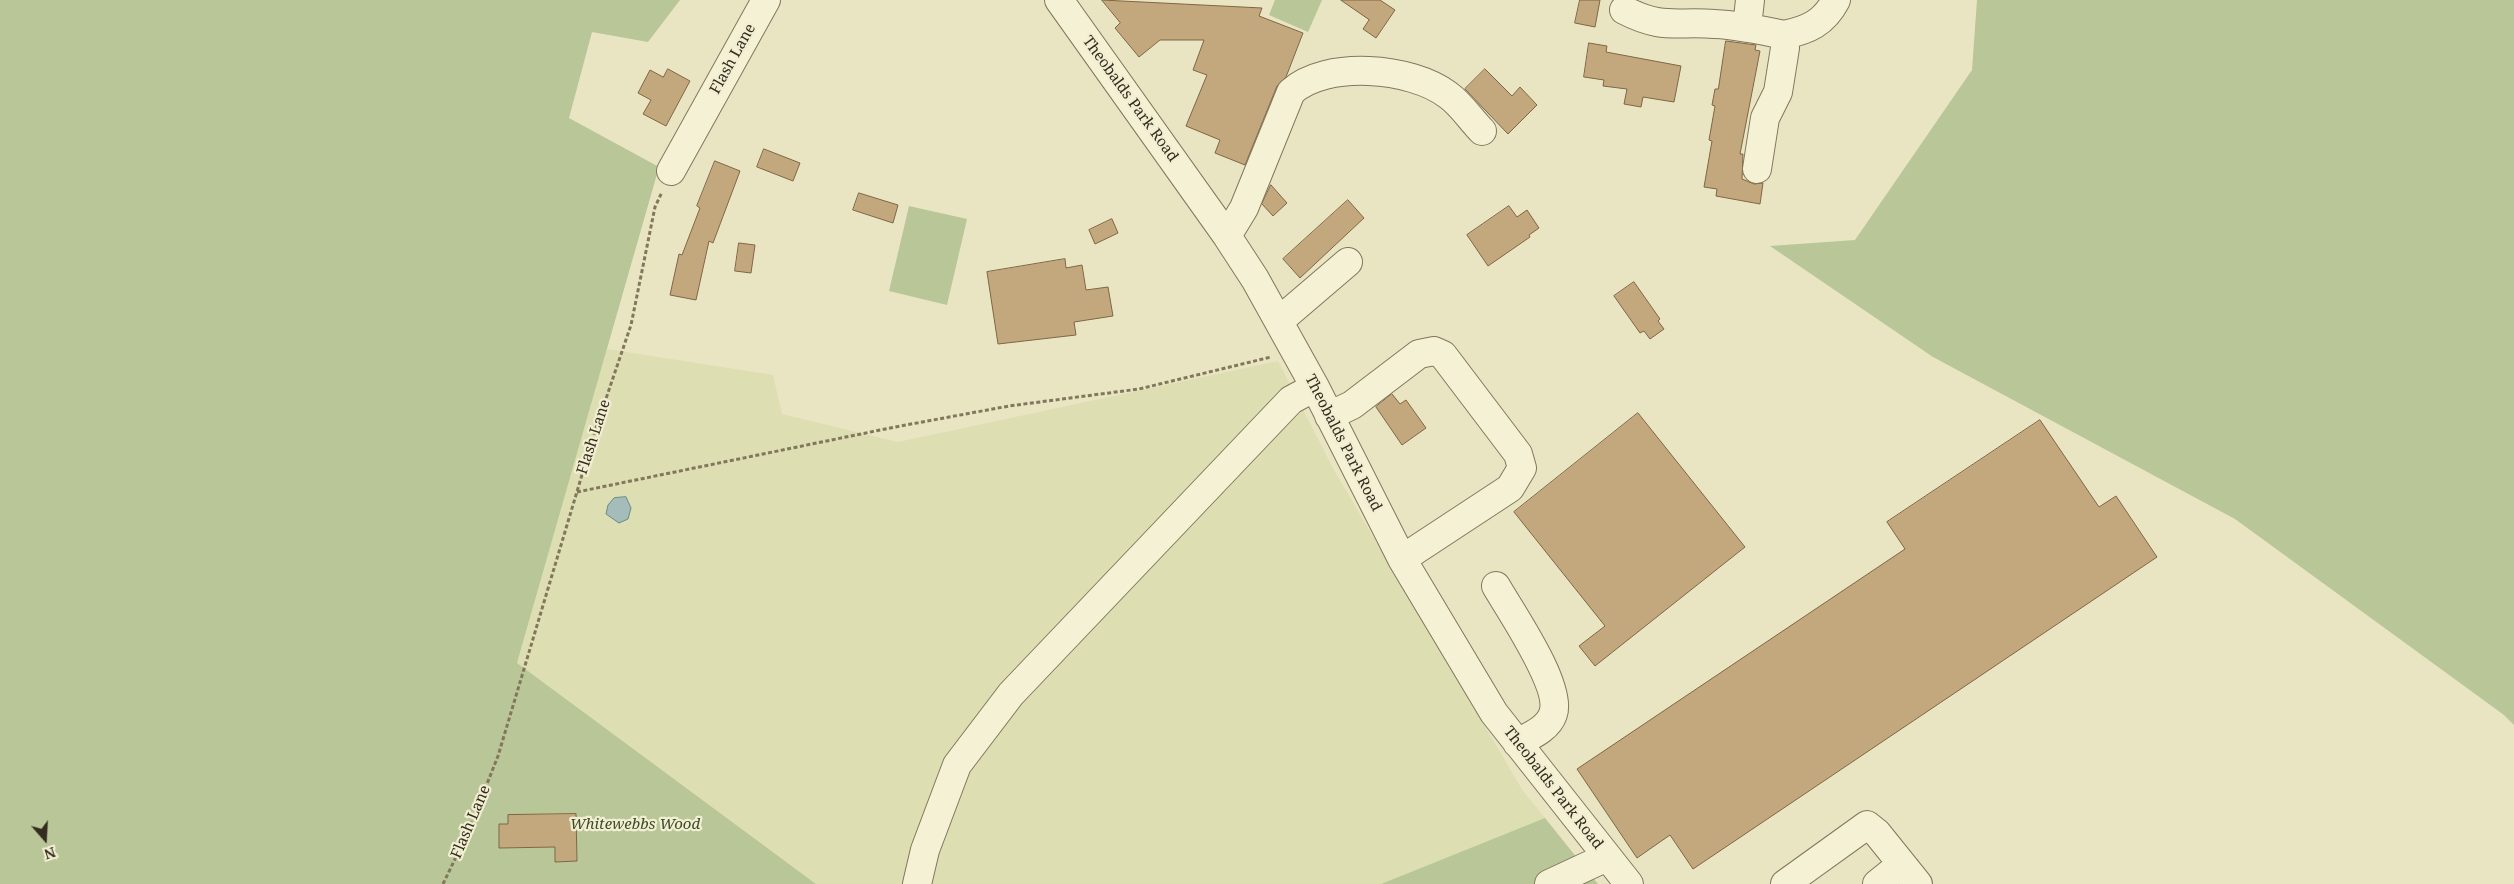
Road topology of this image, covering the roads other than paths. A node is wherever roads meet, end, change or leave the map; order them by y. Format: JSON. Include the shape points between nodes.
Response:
{"nodes":[{"id":1,"x":766,"y":0,"type":"edge"},
{"id":2,"x":1750,"y":0,"type":"edge"},
{"id":3,"x":1836,"y":0,"type":"edge"},
{"id":4,"x":1069,"y":5,"type":"edge"},
{"id":5,"x":1624,"y":10,"type":"dead end"},
{"id":6,"x":1747,"y":27,"type":"junction"},
{"id":7,"x":1784,"y":35,"type":"junction"},
{"id":8,"x":1482,"y":131,"type":"dead end"},
{"id":9,"x":1757,"y":169,"type":"dead end"},
{"id":10,"x":671,"y":171,"type":"road end"},
{"id":11,"x":1227,"y":236,"type":"junction"},
{"id":12,"x":1348,"y":262,"type":"dead end"},
{"id":13,"x":1279,"y":321,"type":"junction"},
{"id":14,"x":1315,"y":387,"type":"junction"},
{"id":15,"x":1329,"y":416,"type":"junction"},
{"id":16,"x":1402,"y":559,"type":"junction"},
{"id":17,"x":1496,"y":586,"type":"dead end"},
{"id":18,"x":1517,"y":742,"type":"junction"},
{"id":19,"x":1607,"y":857,"type":"junction"},
{"id":20,"x":1910,"y":874,"type":"edge"},
{"id":21,"x":917,"y":884,"type":"edge"},
{"id":22,"x":1549,"y":884,"type":"edge"},
{"id":23,"x":1629,"y":884,"type":"edge"},
{"id":24,"x":1785,"y":884,"type":"edge"},
{"id":25,"x":1876,"y":884,"type":"edge"}],
"edges":[{"from":1,"to":10,"type":"street","name":"Flash Lane"},
{"from":2,"to":6,"type":"street"},
{"from":3,"to":7,"type":"street","via":[[1812,28]]},
{"from":4,"to":11,"type":"street","name":"Theobalds Park Road"},
{"from":5,"to":6,"type":"street","via":[[1659,24],[1713,23]]},
{"from":6,"to":7,"type":"street"},
{"from":7,"to":9,"type":"street","via":[[1778,92],[1765,118]]},
{"from":8,"to":11,"type":"street","via":[[1448,95],[1424,83],[1379,72],[1350,71],[1312,78],[1291,92],[1244,208]]},
{"from":11,"to":13,"type":"street","name":"Theobalds Park Road"},
{"from":12,"to":13,"type":"street"},
{"from":13,"to":14,"type":"street","name":"Theobalds Park Road"},
{"from":14,"to":15,"type":"street","name":"Theobalds Park Road"},
{"from":14,"to":21,"type":"street","via":[[1291,400],[1012,694],[957,765],[925,850]]},
{"from":15,"to":16,"type":"street","name":"Theobalds Park Road"},
{"from":15,"to":16,"type":"street","via":[[1352,405],[1419,354],[1434,351],[1443,355],[1518,454],[1522,468],[1510,488]]},
{"from":16,"to":18,"type":"street","name":"Theobalds Park Road","via":[[1494,713]]},
{"from":17,"to":18,"type":"street","via":[[1547,674],[1555,694],[1553,714],[1549,720],[1540,730]]},
{"from":18,"to":19,"type":"street","name":"Theobalds Park Road"},
{"from":19,"to":22,"type":"street"},
{"from":19,"to":23,"type":"street","name":"Theobalds Park Road"},
{"from":20,"to":24,"type":"street","via":[[1867,825]]},
{"from":20,"to":25,"type":"street"}]}
